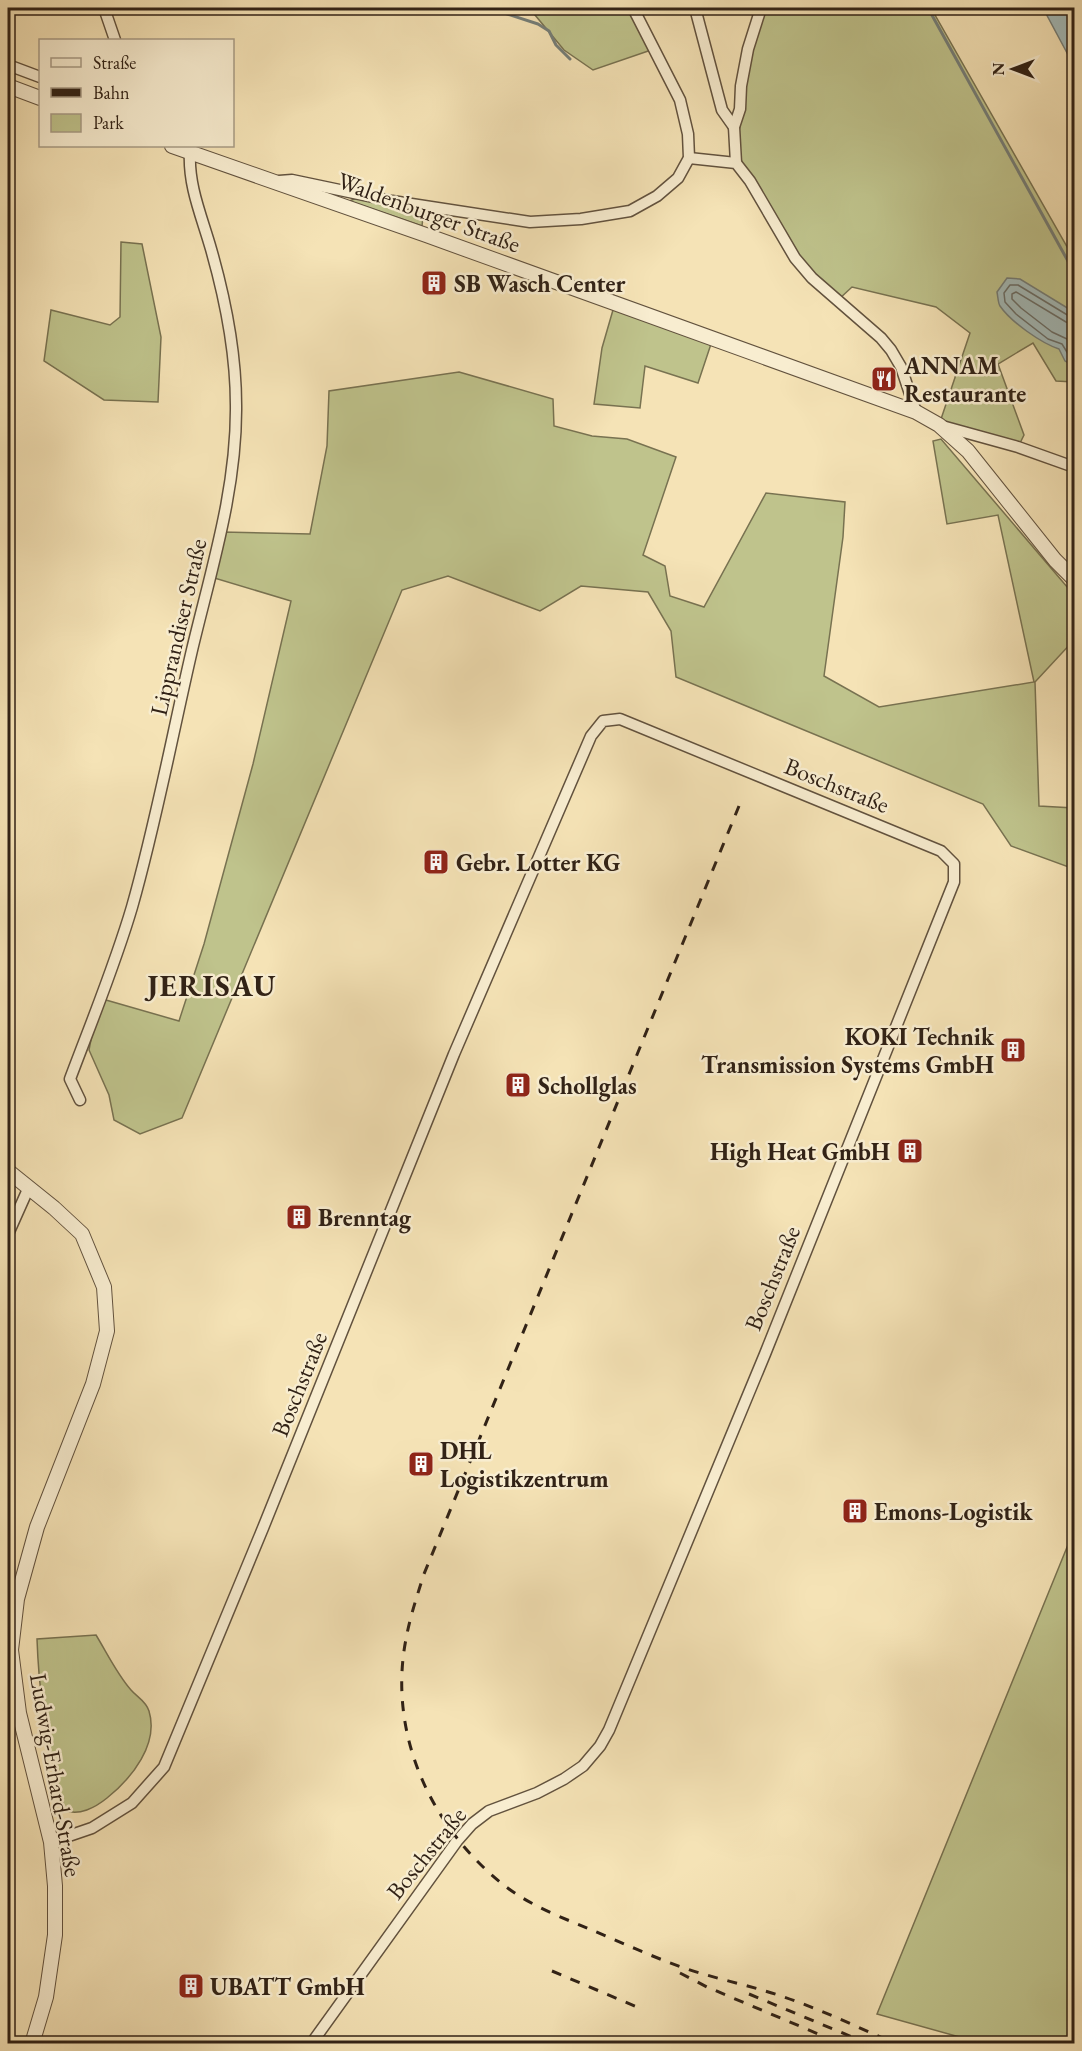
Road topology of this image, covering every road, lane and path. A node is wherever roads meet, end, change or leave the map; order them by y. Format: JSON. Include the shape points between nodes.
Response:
{"nodes":[{"id":1,"x":104,"y":8,"type":"edge"},
{"id":2,"x":633,"y":8,"type":"edge"},
{"id":3,"x":695,"y":8,"type":"edge"},
{"id":4,"x":761,"y":8,"type":"edge"},
{"id":5,"x":116,"y":39,"type":"edge"},
{"id":6,"x":8,"y":65,"type":"edge"},
{"id":7,"x":39,"y":77,"type":"edge"},
{"id":8,"x":8,"y":86,"type":"edge"},
{"id":9,"x":39,"y":98,"type":"edge"},
{"id":10,"x":734,"y":127,"type":"junction"},
{"id":11,"x":187,"y":149,"type":"edge"},
{"id":12,"x":689,"y":158,"type":"junction"},
{"id":13,"x":736,"y":163,"type":"junction"},
{"id":14,"x":275,"y":182,"type":"junction"},
{"id":15,"x":916,"y":412,"type":"junction"},
{"id":16,"x":939,"y":425,"type":"junction"},
{"id":17,"x":1074,"y":467,"type":"edge"},
{"id":18,"x":1074,"y":579,"type":"edge"},
{"id":19,"x":80,"y":1100,"type":"dead end"},
{"id":20,"x":8,"y":1171,"type":"edge"},
{"id":21,"x":29,"y":1187,"type":"junction"},
{"id":22,"x":8,"y":1234,"type":"edge"},
{"id":23,"x":51,"y":1842,"type":"junction"},
{"id":24,"x":32,"y":2043,"type":"edge"},
{"id":25,"x":311,"y":2043,"type":"edge"}],
"edges":[{"from":1,"to":5,"type":"street"},
{"from":2,"to":12,"type":"street","via":[[680,100]]},
{"from":3,"to":10,"type":"street","via":[[722,110]]},
{"from":4,"to":10,"type":"street","via":[[748,49]]},
{"from":6,"to":7,"type":"street"},
{"from":8,"to":9,"type":"street"},
{"from":10,"to":13,"type":"street"},
{"from":11,"to":14,"type":"street","name":"Waldenburger Straße"},
{"from":11,"to":19,"type":"street","name":"Lipprandiser Straße","via":[[191,185],[212,251],[228,329],[236,404],[234,447],[222,532],[156,815],[131,909],[70,1079]]},
{"from":12,"to":13,"type":"street"},
{"from":12,"to":14,"type":"street","via":[[678,178],[630,211],[530,222],[392,201],[292,180]]},
{"from":13,"to":15,"type":"street","via":[[795,258],[891,350]]},
{"from":14,"to":15,"type":"street","name":"Waldenburger Straße"},
{"from":15,"to":16,"type":"street","name":"Waldenburger Straße"},
{"from":16,"to":17,"type":"street","name":"Waldenburger Straße"},
{"from":16,"to":18,"type":"street","name":"Waldenburger Straße","via":[[968,451]]},
{"from":20,"to":21,"type":"street","name":"Ludwig-Erhard-Straße"},
{"from":21,"to":22,"type":"street"},
{"from":21,"to":23,"type":"street","name":"Ludwig-Erhard-Straße","via":[[82,1234],[104,1287],[107,1331],[93,1384],[37,1527],[16,1599],[11,1650],[19,1713]]},
{"from":23,"to":24,"type":"street","name":"Ludwig-Erhard-Straße","via":[[55,1935],[46,1997]]},
{"from":23,"to":25,"type":"street","name":"Boschstraße","via":[[92,1828],[132,1803],[164,1767],[454,1054],[591,736],[603,721],[620,718],[941,850],[954,864],[954,882],[609,1730],[583,1766],[537,1793],[489,1811],[472,1824]]}]}
